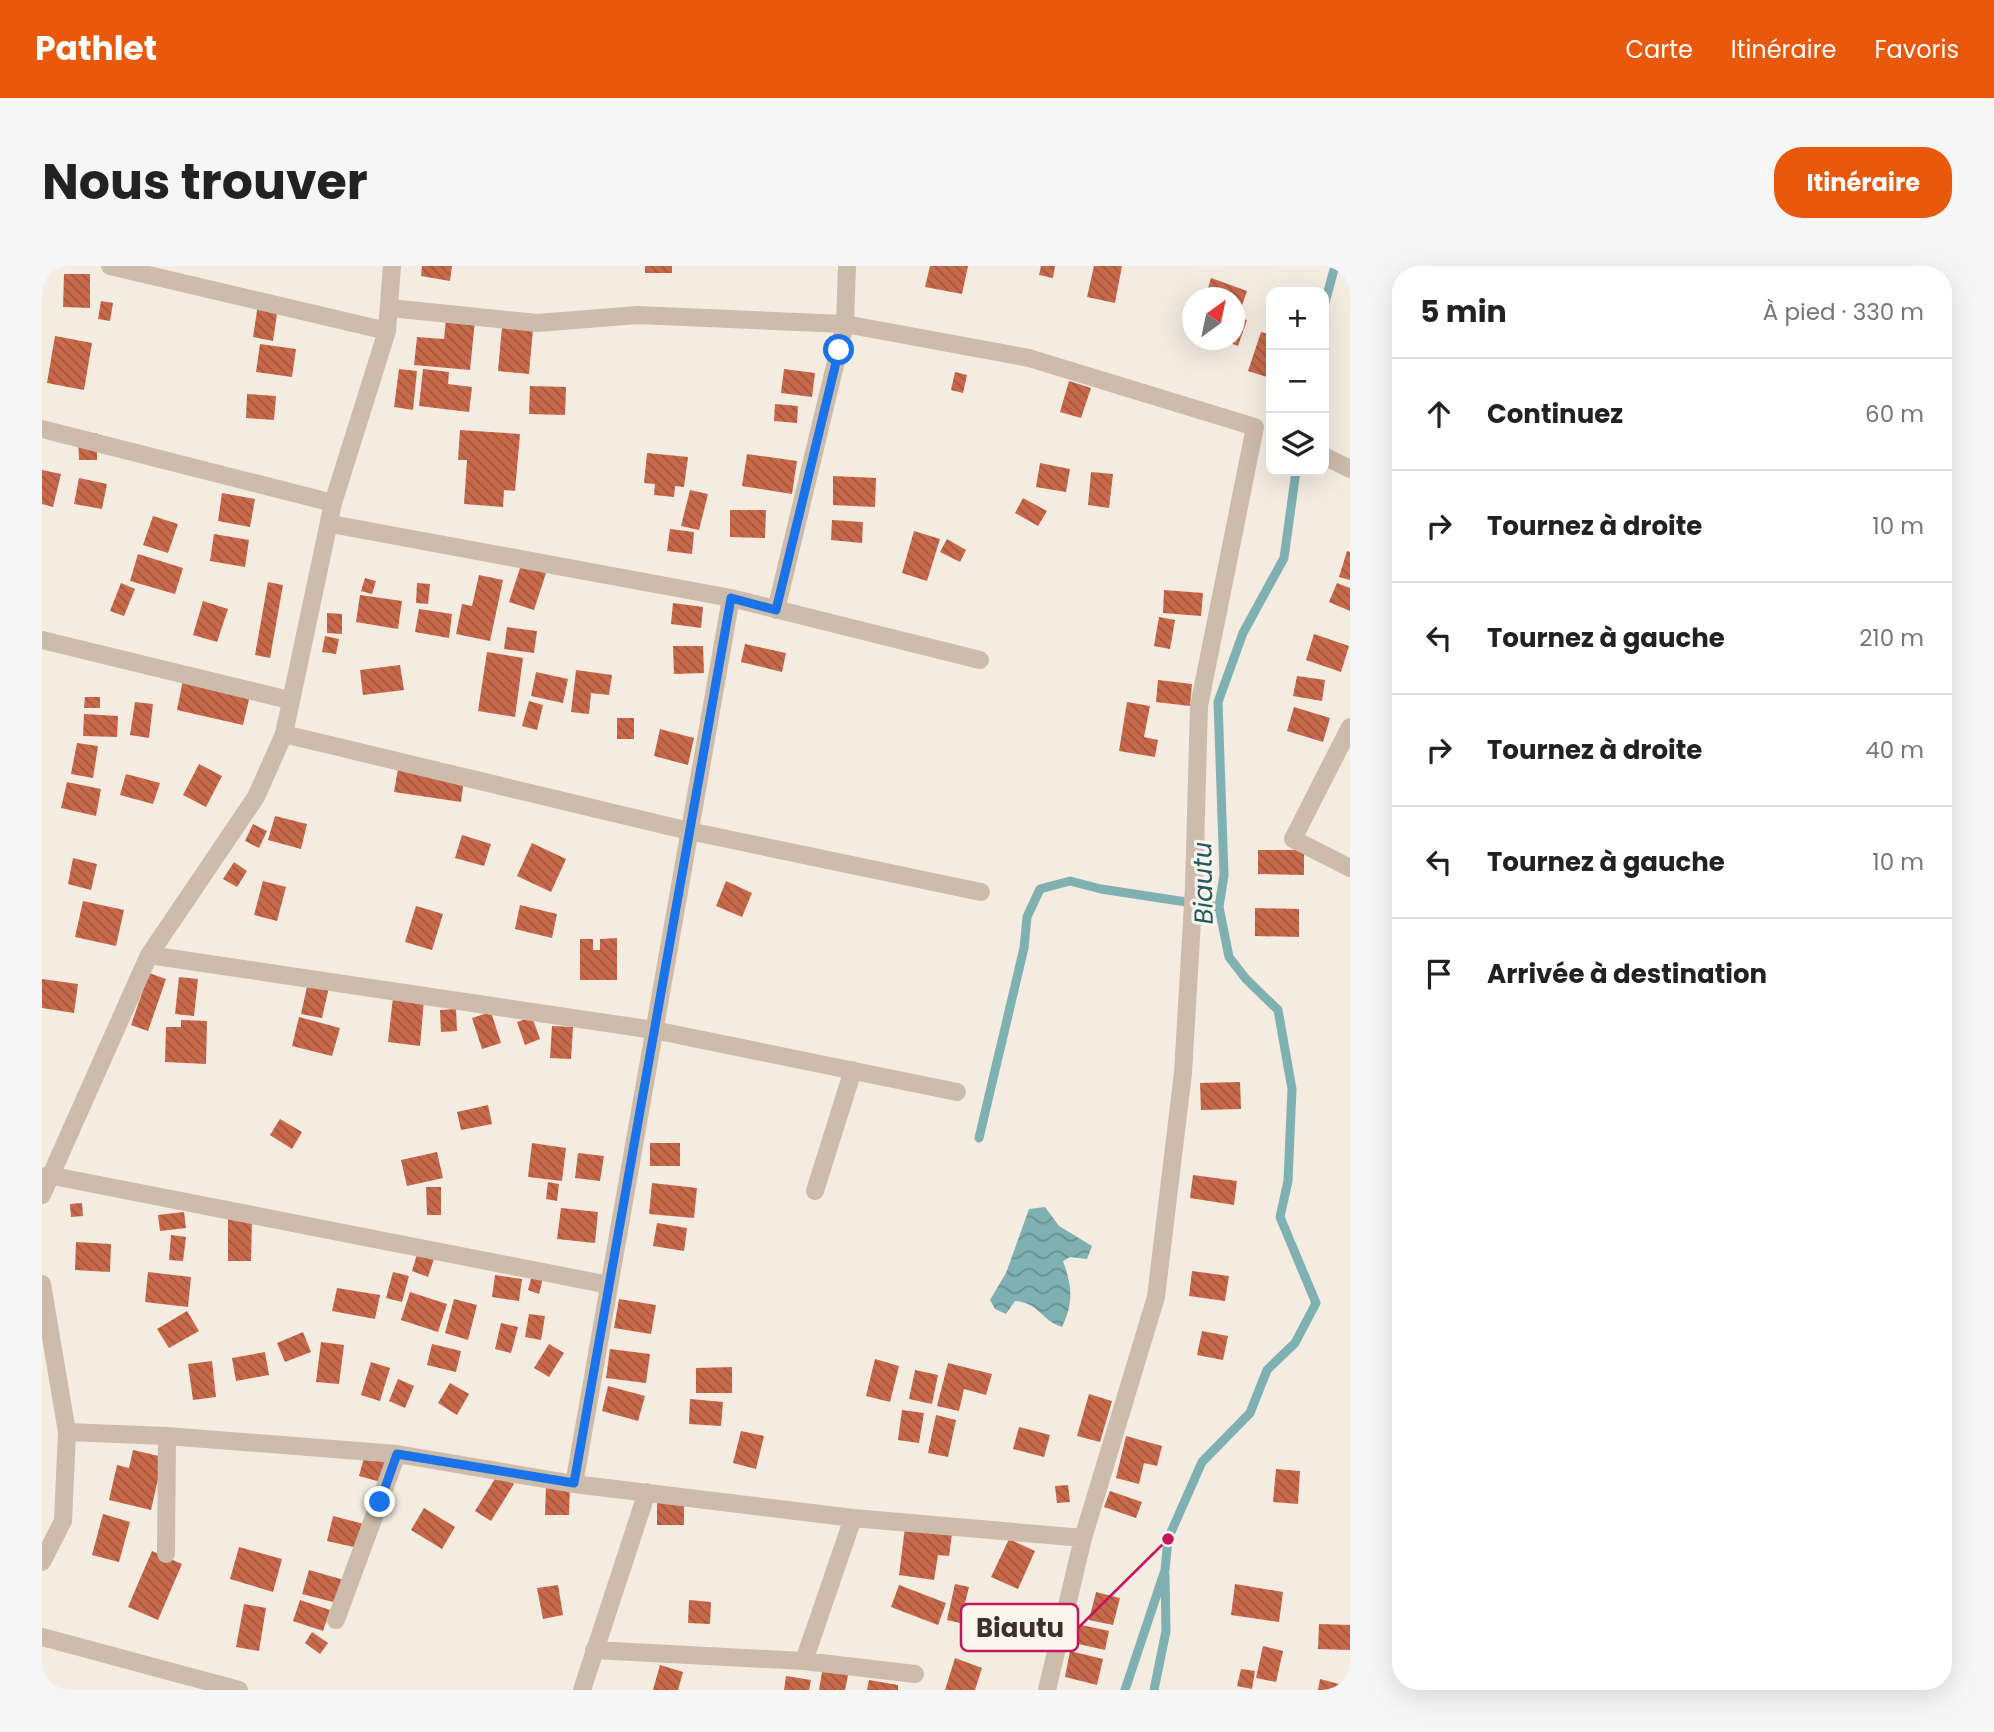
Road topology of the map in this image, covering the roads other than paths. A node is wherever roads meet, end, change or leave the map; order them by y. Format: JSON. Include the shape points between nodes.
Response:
{"nodes":[{"id":1,"x":110,"y":266,"type":"edge"},
{"id":2,"x":392,"y":266,"type":"edge"},
{"id":3,"x":847,"y":266,"type":"edge"},
{"id":4,"x":390,"y":308,"type":"junction"},
{"id":5,"x":845,"y":324,"type":"junction"},
{"id":6,"x":387,"y":331,"type":"junction"},
{"id":7,"x":42,"y":429,"type":"edge"},
{"id":8,"x":1329,"y":458,"type":"edge"},
{"id":9,"x":1350,"y":469,"type":"edge"},
{"id":10,"x":333,"y":503,"type":"junction"},
{"id":11,"x":331,"y":524,"type":"junction"},
{"id":12,"x":731,"y":598,"type":"junction"},
{"id":13,"x":776,"y":610,"type":"junction"},
{"id":14,"x":42,"y":640,"type":"edge"},
{"id":15,"x":980,"y":660,"type":"dead end"},
{"id":16,"x":289,"y":699,"type":"junction"},
{"id":17,"x":1350,"y":727,"type":"edge"},
{"id":18,"x":284,"y":734,"type":"junction"},
{"id":19,"x":690,"y":831,"type":"junction"},
{"id":20,"x":1350,"y":868,"type":"edge"},
{"id":21,"x":981,"y":892,"type":"dead end"},
{"id":22,"x":149,"y":955,"type":"junction"},
{"id":23,"x":654,"y":1030,"type":"junction"},
{"id":24,"x":853,"y":1070,"type":"junction"},
{"id":25,"x":957,"y":1092,"type":"dead end"},
{"id":26,"x":48,"y":1175,"type":"junction"},
{"id":27,"x":815,"y":1191,"type":"dead end"},
{"id":28,"x":42,"y":1195,"type":"edge"},
{"id":29,"x":42,"y":1284,"type":"edge"},
{"id":30,"x":609,"y":1285,"type":"junction"},
{"id":31,"x":42,"y":1295,"type":"edge"},
{"id":32,"x":67,"y":1432,"type":"junction"},
{"id":33,"x":167,"y":1436,"type":"junction"},
{"id":34,"x":397,"y":1454,"type":"junction"},
{"id":35,"x":574,"y":1483,"type":"junction"},
{"id":36,"x":647,"y":1492,"type":"junction"},
{"id":37,"x":853,"y":1518,"type":"junction"},
{"id":38,"x":1083,"y":1538,"type":"junction"},
{"id":39,"x":166,"y":1554,"type":"dead end"},
{"id":40,"x":42,"y":1562,"type":"edge"},
{"id":41,"x":336,"y":1620,"type":"dead end"},
{"id":42,"x":42,"y":1637,"type":"edge"},
{"id":43,"x":594,"y":1650,"type":"junction"},
{"id":44,"x":804,"y":1661,"type":"junction"},
{"id":45,"x":915,"y":1674,"type":"dead end"},
{"id":46,"x":239,"y":1690,"type":"edge"},
{"id":47,"x":582,"y":1690,"type":"edge"},
{"id":48,"x":1047,"y":1690,"type":"edge"}],
"edges":[{"from":1,"to":6,"type":"street"},
{"from":2,"to":4,"type":"street"},
{"from":3,"to":5,"type":"street"},
{"from":4,"to":5,"type":"street","via":[[537,323],[638,315]]},
{"from":4,"to":6,"type":"street"},
{"from":5,"to":13,"type":"street"},
{"from":5,"to":38,"type":"street","via":[[1029,358],[1255,427],[1199,706],[1183,1073],[1156,1297]]},
{"from":6,"to":10,"type":"street"},
{"from":7,"to":10,"type":"street"},
{"from":8,"to":9,"type":"street"},
{"from":10,"to":11,"type":"street"},
{"from":11,"to":12,"type":"street"},
{"from":11,"to":16,"type":"street"},
{"from":12,"to":13,"type":"street"},
{"from":12,"to":19,"type":"street"},
{"from":13,"to":15,"type":"street"},
{"from":14,"to":16,"type":"street"},
{"from":16,"to":18,"type":"street"},
{"from":17,"to":20,"type":"street","via":[[1293,839]]},
{"from":18,"to":19,"type":"street"},
{"from":18,"to":22,"type":"street","via":[[256,797]]},
{"from":19,"to":21,"type":"street"},
{"from":19,"to":23,"type":"street"},
{"from":22,"to":23,"type":"street"},
{"from":22,"to":26,"type":"street"},
{"from":23,"to":24,"type":"street"},
{"from":23,"to":30,"type":"street"},
{"from":24,"to":25,"type":"street"},
{"from":24,"to":27,"type":"street"},
{"from":26,"to":28,"type":"street"},
{"from":26,"to":30,"type":"street"},
{"from":29,"to":31,"type":"street"},
{"from":30,"to":35,"type":"street"},
{"from":31,"to":32,"type":"street"},
{"from":32,"to":33,"type":"street"},
{"from":32,"to":40,"type":"street","via":[[63,1521]]},
{"from":33,"to":34,"type":"street"},
{"from":33,"to":39,"type":"street"},
{"from":34,"to":35,"type":"street"},
{"from":34,"to":41,"type":"street"},
{"from":35,"to":36,"type":"street"},
{"from":36,"to":37,"type":"street"},
{"from":36,"to":43,"type":"street"},
{"from":37,"to":38,"type":"street"},
{"from":37,"to":44,"type":"street"},
{"from":38,"to":48,"type":"street"},
{"from":42,"to":46,"type":"street"},
{"from":43,"to":44,"type":"street"},
{"from":43,"to":47,"type":"street"},
{"from":44,"to":45,"type":"street"}]}
